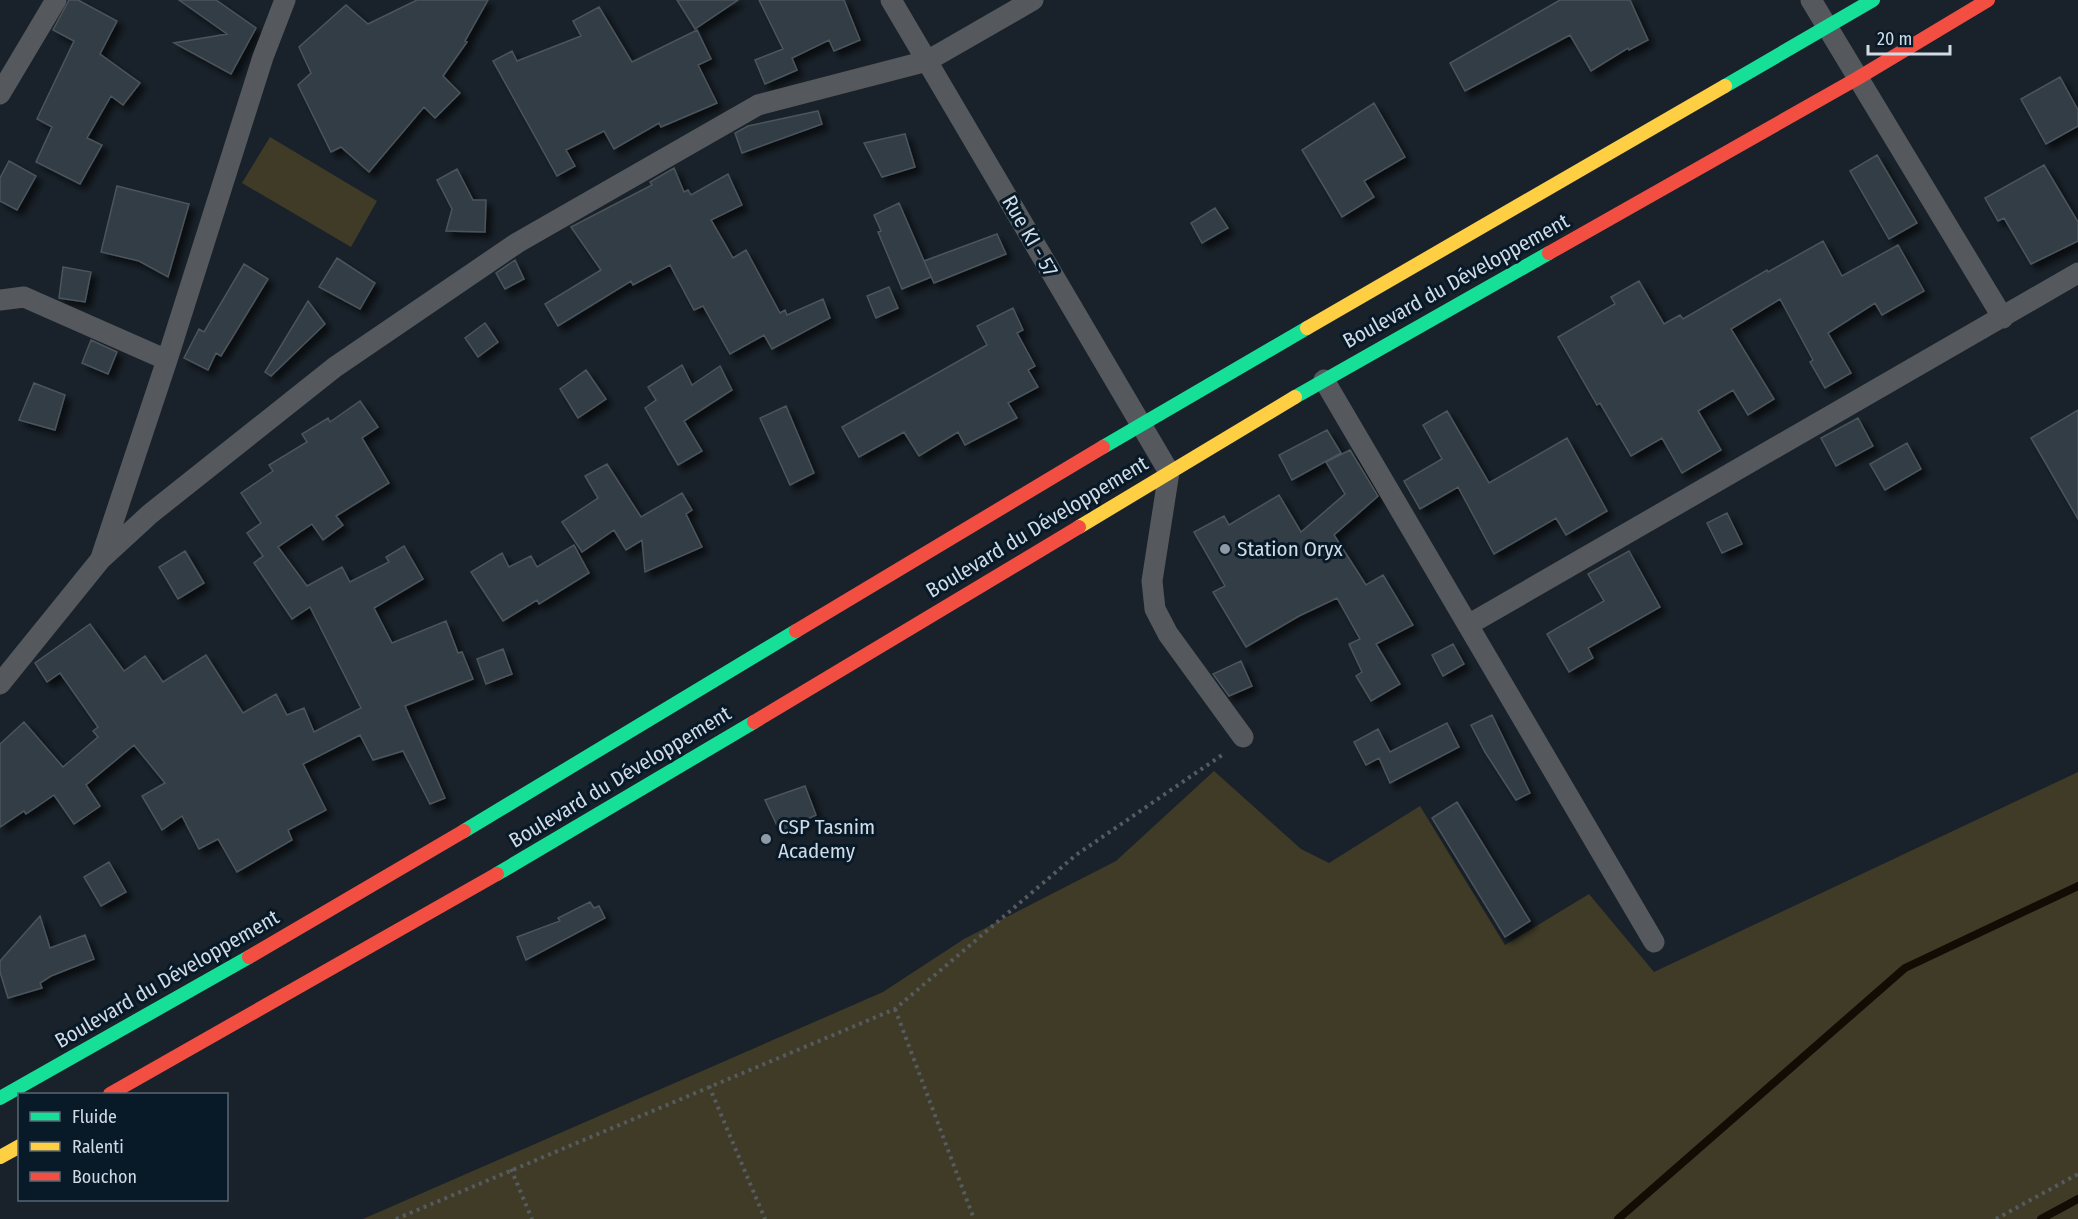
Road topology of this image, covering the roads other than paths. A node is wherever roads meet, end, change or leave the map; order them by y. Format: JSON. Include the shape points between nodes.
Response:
{"nodes":[{"id":1,"x":56,"y":0,"type":"edge"},
{"id":2,"x":285,"y":0,"type":"edge"},
{"id":3,"x":891,"y":0,"type":"edge"},
{"id":4,"x":1033,"y":0,"type":"edge"},
{"id":5,"x":1811,"y":0,"type":"edge"},
{"id":6,"x":1873,"y":0,"type":"edge"},
{"id":7,"x":1988,"y":0,"type":"edge"},
{"id":8,"x":1827,"y":27,"type":"junction"},
{"id":9,"x":927,"y":61,"type":"junction"},
{"id":10,"x":1858,"y":78,"type":"junction"},
{"id":11,"x":0,"y":94,"type":"edge"},
{"id":12,"x":2078,"y":273,"type":"edge"},
{"id":13,"x":0,"y":300,"type":"edge"},
{"id":14,"x":2003,"y":318,"type":"junction"},
{"id":15,"x":167,"y":360,"type":"junction"},
{"id":16,"x":1324,"y":380,"type":"junction"},
{"id":17,"x":1141,"y":424,"type":"junction"},
{"id":18,"x":1169,"y":472,"type":"junction"},
{"id":19,"x":101,"y":559,"type":"junction"},
{"id":20,"x":1468,"y":625,"type":"junction"},
{"id":21,"x":0,"y":684,"type":"edge"},
{"id":22,"x":1243,"y":737,"type":"road end"},
{"id":23,"x":1654,"y":942,"type":"dead end"},
{"id":24,"x":114,"y":1093,"type":"edge"},
{"id":25,"x":0,"y":1098,"type":"edge"},
{"id":26,"x":18,"y":1147,"type":"edge"},
{"id":27,"x":0,"y":1157,"type":"edge"}],
"edges":[{"from":1,"to":11,"type":"street"},
{"from":2,"to":15,"type":"street","via":[[263,57]]},
{"from":3,"to":9,"type":"street","name":"Rue KI - 57"},
{"from":4,"to":9,"type":"street"},
{"from":5,"to":8,"type":"street"},
{"from":6,"to":8,"type":"highway","name":"Boulevard du Développement"},
{"from":7,"to":10,"type":"highway","name":"Boulevard du Développement"},
{"from":8,"to":10,"type":"street"},
{"from":8,"to":17,"type":"highway","name":"Boulevard du Développement"},
{"from":9,"to":17,"type":"street","name":"Rue KI - 57"},
{"from":9,"to":19,"type":"street","via":[[758,105],[517,243],[335,367],[150,514]]},
{"from":10,"to":14,"type":"street"},
{"from":10,"to":16,"type":"highway","name":"Boulevard du Développement"},
{"from":12,"to":14,"type":"street"},
{"from":13,"to":15,"type":"street","via":[[24,297]]},
{"from":14,"to":20,"type":"street"},
{"from":15,"to":19,"type":"street"},
{"from":16,"to":18,"type":"highway","name":"Boulevard du Développement"},
{"from":16,"to":20,"type":"street"},
{"from":17,"to":18,"type":"street","name":"Rue KI - 57"},
{"from":17,"to":25,"type":"highway","name":"Boulevard du Développement","via":[[353,898]]},
{"from":18,"to":22,"type":"street","via":[[1152,581],[1155,609],[1168,634]]},
{"from":18,"to":24,"type":"highway","name":"Boulevard du Développement","via":[[566,835]]},
{"from":19,"to":21,"type":"street"},
{"from":20,"to":23,"type":"street"},
{"from":26,"to":27,"type":"highway"}]}
